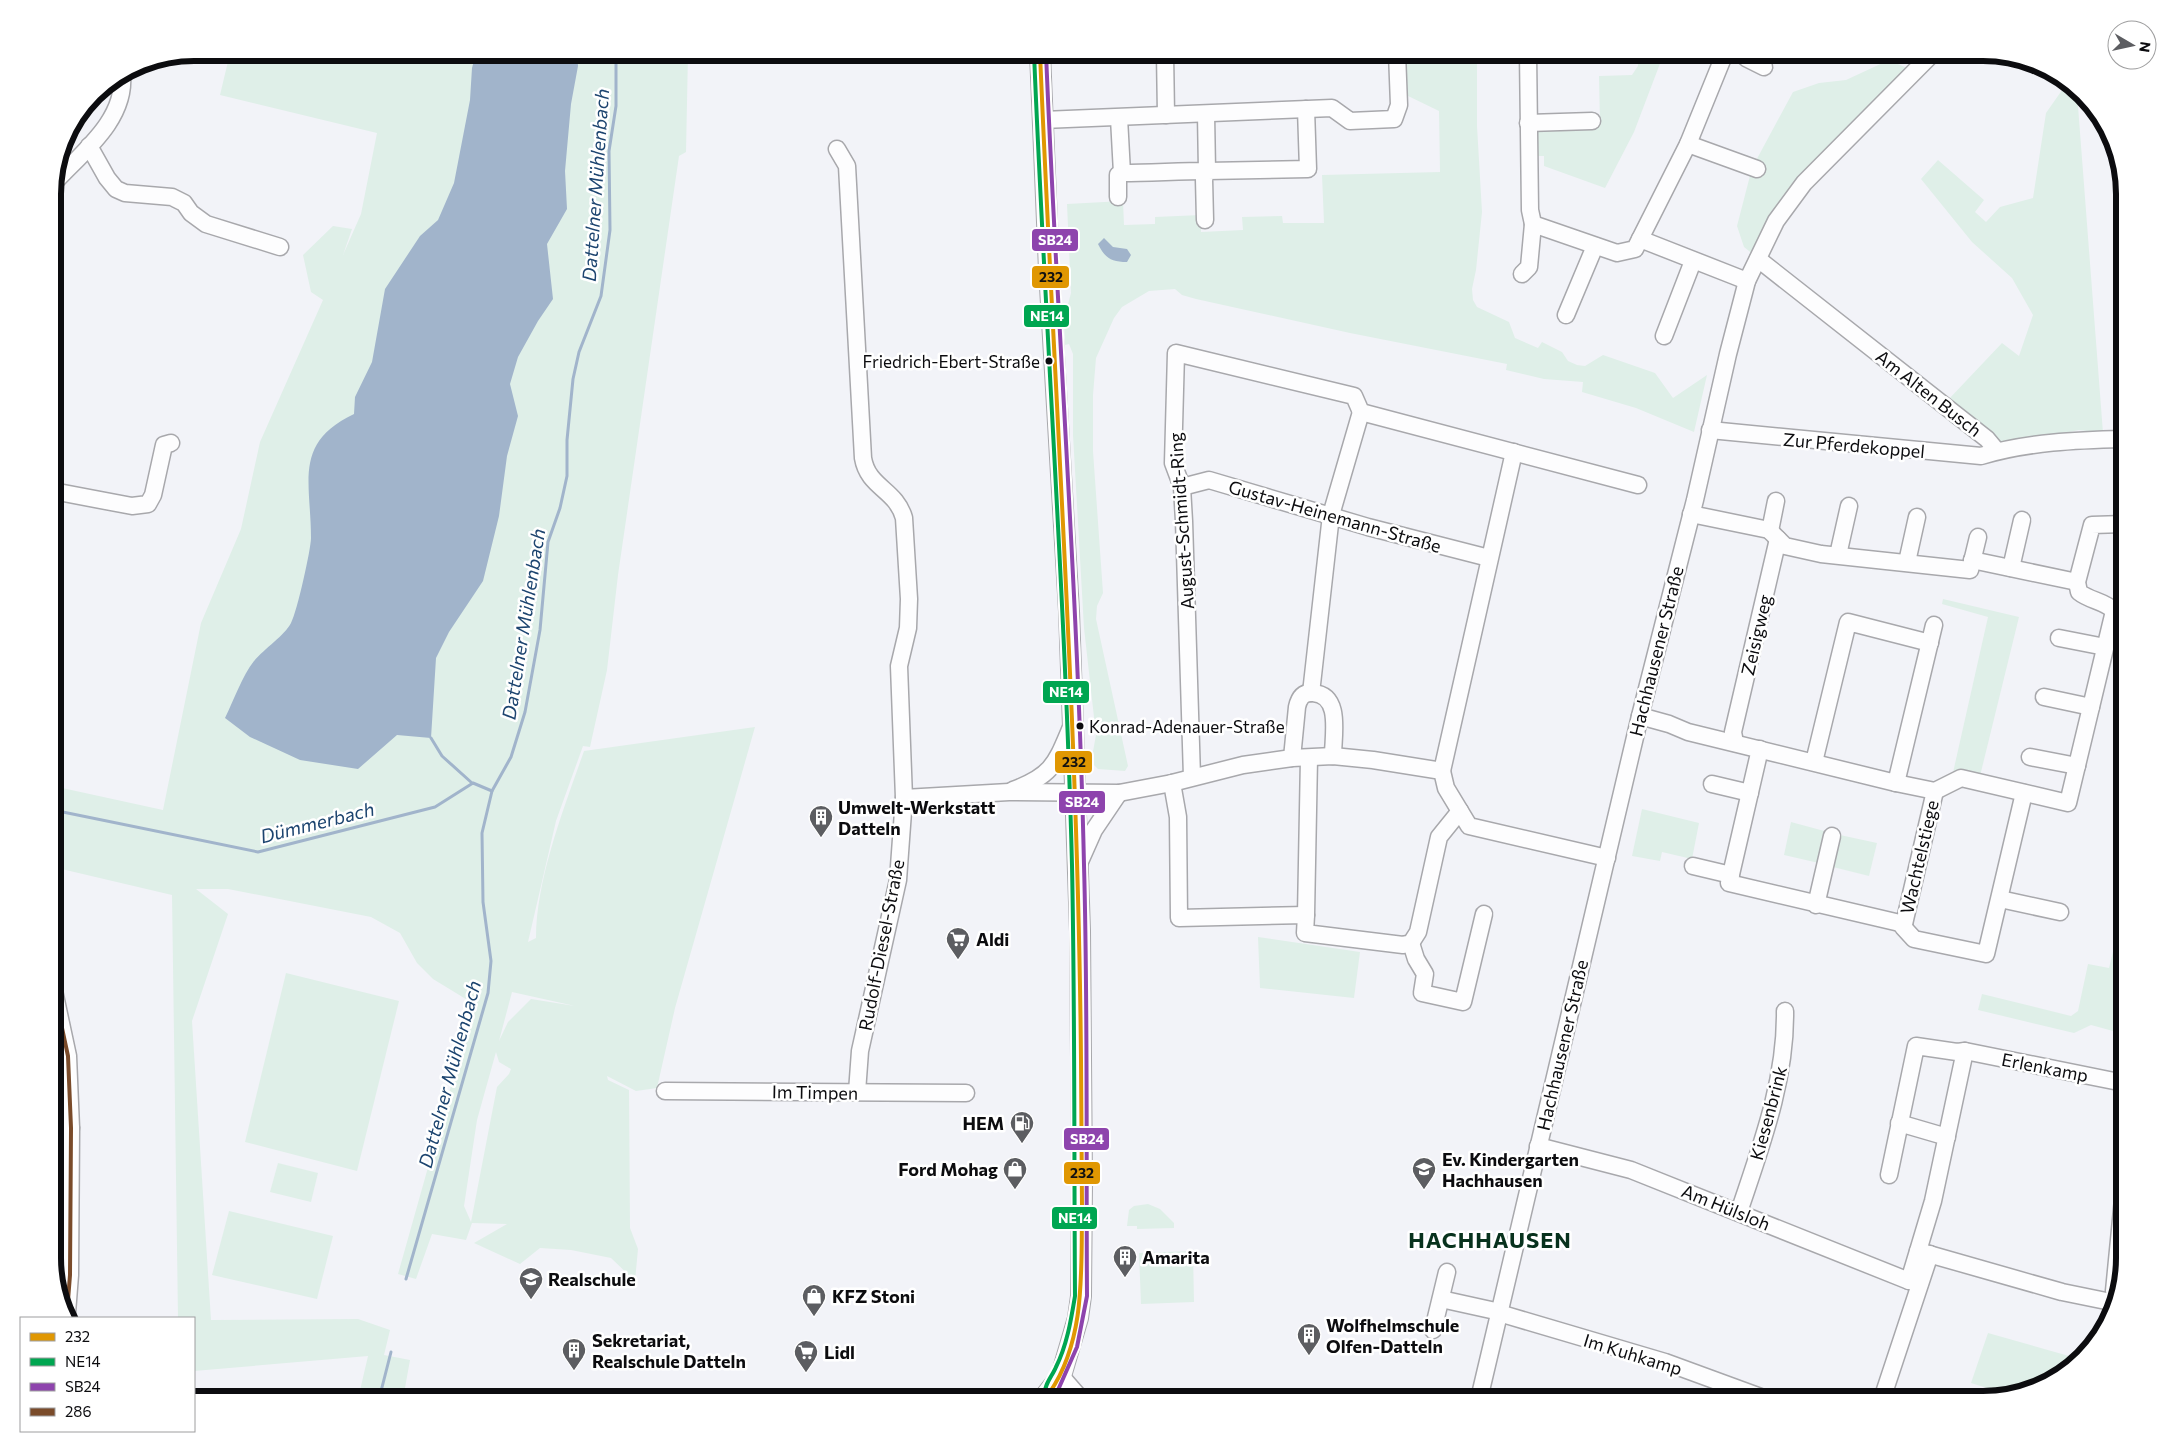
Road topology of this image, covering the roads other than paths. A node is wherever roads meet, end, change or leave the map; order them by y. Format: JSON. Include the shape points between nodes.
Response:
{"nodes":[{"id":1,"x":1040,"y":61,"type":"edge"},
{"id":2,"x":1165,"y":61,"type":"edge"},
{"id":3,"x":1397,"y":61,"type":"edge"},
{"id":4,"x":1528,"y":61,"type":"edge"},
{"id":5,"x":1721,"y":61,"type":"edge"},
{"id":6,"x":1754,"y":61,"type":"edge"},
{"id":7,"x":1924,"y":61,"type":"edge"},
{"id":8,"x":1764,"y":67,"type":"dead end"},
{"id":9,"x":121,"y":83,"type":"edge"},
{"id":10,"x":1306,"y":109,"type":"junction"},
{"id":11,"x":1206,"y":114,"type":"junction"},
{"id":12,"x":1166,"y":115,"type":"junction"},
{"id":13,"x":1119,"y":118,"type":"junction"},
{"id":14,"x":1043,"y":120,"type":"junction"},
{"id":15,"x":1592,"y":122,"type":"dead end"},
{"id":16,"x":1528,"y":123,"type":"junction"},
{"id":17,"x":1688,"y":144,"type":"junction"},
{"id":18,"x":89,"y":146,"type":"junction"},
{"id":19,"x":837,"y":149,"type":"dead end"},
{"id":20,"x":1756,"y":169,"type":"dead end"},
{"id":21,"x":1207,"y":171,"type":"junction"},
{"id":22,"x":63,"y":173,"type":"edge"},
{"id":23,"x":1122,"y":173,"type":"junction"},
{"id":24,"x":1118,"y":196,"type":"dead end"},
{"id":25,"x":1205,"y":220,"type":"dead end"},
{"id":26,"x":1533,"y":224,"type":"junction"},
{"id":27,"x":1640,"y":239,"type":"junction"},
{"id":28,"x":1595,"y":246,"type":"junction"},
{"id":29,"x":280,"y":247,"type":"dead end"},
{"id":30,"x":1758,"y":258,"type":"junction"},
{"id":31,"x":1693,"y":261,"type":"junction"},
{"id":32,"x":1522,"y":274,"type":"dead end"},
{"id":33,"x":1747,"y":281,"type":"junction"},
{"id":34,"x":1566,"y":315,"type":"dead end"},
{"id":35,"x":1664,"y":336,"type":"dead end"},
{"id":36,"x":1360,"y":412,"type":"junction"},
{"id":37,"x":1710,"y":430,"type":"junction"},
{"id":38,"x":2116,"y":439,"type":"edge"},
{"id":39,"x":171,"y":443,"type":"dead end"},
{"id":40,"x":1997,"y":451,"type":"junction"},
{"id":41,"x":1514,"y":452,"type":"junction"},
{"id":42,"x":1638,"y":485,"type":"dead end"},
{"id":43,"x":1182,"y":487,"type":"junction"},
{"id":44,"x":62,"y":493,"type":"edge"},
{"id":45,"x":1776,"y":501,"type":"dead end"},
{"id":46,"x":1849,"y":506,"type":"dead end"},
{"id":47,"x":1691,"y":514,"type":"junction"},
{"id":48,"x":1331,"y":515,"type":"junction"},
{"id":49,"x":1917,"y":517,"type":"dead end"},
{"id":50,"x":2022,"y":520,"type":"dead end"},
{"id":51,"x":2116,"y":524,"type":"edge"},
{"id":52,"x":1774,"y":535,"type":"junction"},
{"id":53,"x":1978,"y":537,"type":"dead end"},
{"id":54,"x":1838,"y":555,"type":"junction"},
{"id":55,"x":1489,"y":558,"type":"junction"},
{"id":56,"x":1972,"y":560,"type":"junction"},
{"id":57,"x":1907,"y":562,"type":"junction"},
{"id":58,"x":2011,"y":568,"type":"junction"},
{"id":59,"x":2078,"y":582,"type":"junction"},
{"id":60,"x":2116,"y":611,"type":"edge"},
{"id":61,"x":2116,"y":620,"type":"edge"},
{"id":62,"x":1934,"y":625,"type":"dead end"},
{"id":63,"x":2058,"y":638,"type":"dead end"},
{"id":64,"x":1930,"y":643,"type":"junction"},
{"id":65,"x":2105,"y":647,"type":"junction"},
{"id":66,"x":1311,"y":692,"type":"junction"},
{"id":67,"x":2044,"y":697,"type":"dead end"},
{"id":68,"x":2090,"y":707,"type":"junction"},
{"id":69,"x":1640,"y":716,"type":"junction"},
{"id":70,"x":1073,"y":722,"type":"junction"},
{"id":71,"x":1734,"y":737,"type":"junction"},
{"id":72,"x":1760,"y":749,"type":"junction"},
{"id":73,"x":1334,"y":756,"type":"junction"},
{"id":74,"x":2030,"y":756,"type":"dead end"},
{"id":75,"x":1292,"y":758,"type":"junction"},
{"id":76,"x":1309,"y":758,"type":"junction"},
{"id":77,"x":1814,"y":762,"type":"junction"},
{"id":78,"x":2076,"y":766,"type":"junction"},
{"id":79,"x":1442,"y":771,"type":"junction"},
{"id":80,"x":1192,"y":777,"type":"junction"},
{"id":81,"x":1172,"y":783,"type":"junction"},
{"id":82,"x":1712,"y":784,"type":"dead end"},
{"id":83,"x":1896,"y":784,"type":"junction"},
{"id":84,"x":1935,"y":790,"type":"junction"},
{"id":85,"x":1009,"y":792,"type":"junction"},
{"id":86,"x":1119,"y":793,"type":"junction"},
{"id":87,"x":1750,"y":793,"type":"junction"},
{"id":88,"x":2024,"y":793,"type":"junction"},
{"id":89,"x":1075,"y":794,"type":"junction"},
{"id":90,"x":904,"y":798,"type":"junction"},
{"id":91,"x":1460,"y":811,"type":"junction"},
{"id":92,"x":1832,"y":836,"type":"dead end"},
{"id":93,"x":1607,"y":858,"type":"junction"},
{"id":94,"x":1078,"y":866,"type":"junction"},
{"id":95,"x":1694,"y":866,"type":"dead end"},
{"id":96,"x":1731,"y":875,"type":"junction"},
{"id":97,"x":2000,"y":899,"type":"junction"},
{"id":98,"x":1816,"y":905,"type":"junction"},
{"id":99,"x":2060,"y":912,"type":"dead end"},
{"id":100,"x":1484,"y":914,"type":"dead end"},
{"id":101,"x":1306,"y":915,"type":"junction"},
{"id":102,"x":1904,"y":924,"type":"junction"},
{"id":103,"x":1411,"y":943,"type":"junction"},
{"id":104,"x":1785,"y":1012,"type":"dead end"},
{"id":105,"x":62,"y":1028,"type":"edge"},
{"id":106,"x":1965,"y":1051,"type":"junction"},
{"id":107,"x":2116,"y":1081,"type":"edge"},
{"id":108,"x":665,"y":1092,"type":"dead end"},
{"id":109,"x":857,"y":1092,"type":"junction"},
{"id":110,"x":966,"y":1093,"type":"dead end"},
{"id":111,"x":1899,"y":1123,"type":"junction"},
{"id":112,"x":62,"y":1128,"type":"edge"},
{"id":113,"x":71,"y":1128,"type":"junction"},
{"id":114,"x":1947,"y":1137,"type":"junction"},
{"id":115,"x":1538,"y":1146,"type":"junction"},
{"id":116,"x":1890,"y":1175,"type":"dead end"},
{"id":117,"x":1739,"y":1212,"type":"junction"},
{"id":118,"x":1924,"y":1252,"type":"junction"},
{"id":119,"x":1447,"y":1272,"type":"dead end"},
{"id":120,"x":1914,"y":1282,"type":"junction"},
{"id":121,"x":1441,"y":1298,"type":"junction"},
{"id":122,"x":68,"y":1301,"type":"edge"},
{"id":123,"x":2109,"y":1302,"type":"edge"},
{"id":124,"x":1499,"y":1313,"type":"junction"},
{"id":125,"x":1433,"y":1330,"type":"dead end"},
{"id":126,"x":1053,"y":1391,"type":"edge"},
{"id":127,"x":1481,"y":1391,"type":"edge"},
{"id":128,"x":1742,"y":1391,"type":"edge"},
{"id":129,"x":1884,"y":1391,"type":"edge"}],
"edges":[{"from":1,"to":14,"type":"main road"},
{"from":2,"to":12,"type":"street"},
{"from":3,"to":10,"type":"street","via":[[1399,105],[1394,119],[1350,121],[1332,108]]},
{"from":4,"to":16,"type":"street"},
{"from":5,"to":17,"type":"street"},
{"from":6,"to":8,"type":"street"},
{"from":7,"to":30,"type":"street","name":"Hachhausener Straße","via":[[1804,183],[1776,221]]},
{"from":9,"to":18,"type":"street","via":[[120,98],[110,121]]},
{"from":10,"to":11,"type":"street"},
{"from":10,"to":21,"type":"street","via":[[1308,168]]},
{"from":11,"to":12,"type":"street"},
{"from":11,"to":21,"type":"street"},
{"from":12,"to":13,"type":"street"},
{"from":13,"to":14,"type":"street"},
{"from":13,"to":23,"type":"street"},
{"from":14,"to":70,"type":"main road"},
{"from":15,"to":16,"type":"street"},
{"from":16,"to":26,"type":"street"},
{"from":17,"to":20,"type":"street"},
{"from":17,"to":27,"type":"street"},
{"from":18,"to":22,"type":"street"},
{"from":18,"to":29,"type":"street","via":[[116,189],[125,193],[172,197],[184,203],[206,224]]},
{"from":19,"to":90,"type":"street","name":"Rudolf-Diesel-Straße","via":[[846,166],[862,458],[871,480],[893,496],[901,506],[904,518],[909,599],[908,628],[899,666]]},
{"from":21,"to":23,"type":"street"},
{"from":21,"to":25,"type":"street","via":[[1204,179]]},
{"from":23,"to":24,"type":"street","via":[[1118,175]]},
{"from":26,"to":28,"type":"street"},
{"from":26,"to":32,"type":"street","via":[[1529,267]]},
{"from":27,"to":28,"type":"street","via":[[1635,249],[1617,254]]},
{"from":27,"to":31,"type":"street"},
{"from":28,"to":34,"type":"street"},
{"from":30,"to":33,"type":"street","name":"Hachhausener Straße"},
{"from":30,"to":40,"type":"street","name":"Am Alten Busch","via":[[1987,439]]},
{"from":31,"to":33,"type":"street"},
{"from":31,"to":35,"type":"street"},
{"from":33,"to":37,"type":"street","name":"Hachhausener Straße"},
{"from":36,"to":41,"type":"street"},
{"from":36,"to":43,"type":"street","name":"August-Schmidt-Ring","via":[[1354,396],[1176,353],[1173,463]]},
{"from":36,"to":48,"type":"street"},
{"from":37,"to":40,"type":"street","name":"Zur Pferdekoppel","via":[[1982,456]]},
{"from":37,"to":47,"type":"street","name":"Hachhausener Straße"},
{"from":38,"to":40,"type":"street","name":"Am Alten Busch","via":[[2077,440]]},
{"from":39,"to":44,"type":"street","via":[[164,445],[148,504],[132,506]]},
{"from":41,"to":42,"type":"street"},
{"from":41,"to":55,"type":"street"},
{"from":43,"to":48,"type":"street","name":"Gustav-Heinemann-Straße","via":[[1209,480]]},
{"from":43,"to":80,"type":"street","name":"August-Schmidt-Ring"},
{"from":45,"to":52,"type":"street","name":"Zeisigweg"},
{"from":46,"to":54,"type":"street"},
{"from":47,"to":52,"type":"street"},
{"from":47,"to":69,"type":"street","name":"Hachhausener Straße"},
{"from":48,"to":55,"type":"street","name":"Gustav-Heinemann-Straße"},
{"from":48,"to":66,"type":"street"},
{"from":49,"to":57,"type":"street"},
{"from":50,"to":58,"type":"street"},
{"from":51,"to":59,"type":"street","via":[[2092,525]]},
{"from":52,"to":54,"type":"street","via":[[1785,546]]},
{"from":52,"to":71,"type":"street","name":"Zeisigweg"},
{"from":53,"to":56,"type":"street"},
{"from":54,"to":57,"type":"street"},
{"from":55,"to":79,"type":"street"},
{"from":56,"to":57,"type":"street","via":[[1970,570]]},
{"from":56,"to":58,"type":"street"},
{"from":58,"to":59,"type":"street"},
{"from":59,"to":60,"type":"street","via":[[2080,592],[2088,599]]},
{"from":61,"to":65,"type":"street"},
{"from":62,"to":64,"type":"street"},
{"from":63,"to":65,"type":"street"},
{"from":64,"to":77,"type":"street","via":[[1848,622]]},
{"from":64,"to":83,"type":"street"},
{"from":65,"to":68,"type":"street"},
{"from":66,"to":73,"type":"street","via":[[1330,700]]},
{"from":66,"to":75,"type":"street","via":[[1304,694],[1296,707]]},
{"from":67,"to":68,"type":"street"},
{"from":68,"to":78,"type":"street"},
{"from":69,"to":71,"type":"street","via":[[1688,732]]},
{"from":69,"to":93,"type":"street","name":"Hachhausener Straße"},
{"from":70,"to":85,"type":"street","via":[[1048,773]]},
{"from":70,"to":89,"type":"main road"},
{"from":71,"to":72,"type":"street"},
{"from":72,"to":77,"type":"street"},
{"from":72,"to":87,"type":"street"},
{"from":73,"to":76,"type":"street"},
{"from":73,"to":79,"type":"street"},
{"from":74,"to":78,"type":"street"},
{"from":75,"to":76,"type":"street"},
{"from":75,"to":80,"type":"street"},
{"from":76,"to":101,"type":"street"},
{"from":77,"to":83,"type":"street"},
{"from":78,"to":88,"type":"street","via":[[2068,803]]},
{"from":79,"to":91,"type":"street","via":[[1446,788]]},
{"from":80,"to":81,"type":"street"},
{"from":81,"to":86,"type":"street"},
{"from":81,"to":101,"type":"street","via":[[1178,817],[1179,918]]},
{"from":82,"to":87,"type":"street"},
{"from":83,"to":84,"type":"street"},
{"from":84,"to":88,"type":"street","via":[[1961,778]]},
{"from":84,"to":102,"type":"street","name":"Wachtelstiege"},
{"from":85,"to":89,"type":"street"},
{"from":85,"to":90,"type":"street"},
{"from":86,"to":89,"type":"street"},
{"from":86,"to":94,"type":"street","via":[[1094,830]]},
{"from":87,"to":96,"type":"street"},
{"from":88,"to":97,"type":"street"},
{"from":89,"to":94,"type":"main road"},
{"from":90,"to":109,"type":"street","name":"Rudolf-Diesel-Straße","via":[[898,880],[860,1051]]},
{"from":91,"to":93,"type":"street","via":[[1469,826]]},
{"from":91,"to":103,"type":"street","via":[[1439,837],[1418,932]]},
{"from":92,"to":98,"type":"street"},
{"from":93,"to":115,"type":"street","name":"Hachhausener Straße"},
{"from":94,"to":126,"type":"main road","via":[[1081,1296],[1078,1318]]},
{"from":95,"to":96,"type":"street"},
{"from":96,"to":98,"type":"street","via":[[1729,883]]},
{"from":97,"to":99,"type":"street"},
{"from":97,"to":102,"type":"street","via":[[1986,954],[1914,939]]},
{"from":98,"to":102,"type":"street"},
{"from":100,"to":103,"type":"street","via":[[1463,1002],[1422,993],[1425,974]]},
{"from":101,"to":103,"type":"street","via":[[1305,933],[1403,945]]},
{"from":104,"to":117,"type":"street","name":"Kiesenbrink","via":[[1786,1043],[1771,1116]]},
{"from":105,"to":113,"type":"street","via":[[68,1056]]},
{"from":106,"to":107,"type":"street","name":"Erlenkamp"},
{"from":106,"to":111,"type":"street","name":"Erlenkamp","via":[[1916,1046]]},
{"from":106,"to":114,"type":"street"},
{"from":108,"to":109,"type":"street","name":"Im Timpen"},
{"from":109,"to":110,"type":"street","name":"Im Timpen"},
{"from":111,"to":114,"type":"street"},
{"from":111,"to":116,"type":"street","name":"Erlenkamp"},
{"from":112,"to":113,"type":"street"},
{"from":113,"to":122,"type":"street"},
{"from":114,"to":118,"type":"street"},
{"from":115,"to":117,"type":"street","name":"Am Hülsloh","via":[[1631,1170]]},
{"from":115,"to":124,"type":"street","name":"Hachhausener Straße"},
{"from":117,"to":120,"type":"street","name":"Am Hülsloh"},
{"from":118,"to":120,"type":"street"},
{"from":118,"to":123,"type":"street","via":[[2062,1292]]},
{"from":119,"to":121,"type":"street"},
{"from":120,"to":129,"type":"street"},
{"from":121,"to":124,"type":"street"},
{"from":121,"to":125,"type":"street"},
{"from":124,"to":127,"type":"street","name":"Hachhausener Straße"},
{"from":124,"to":128,"type":"street","name":"Im Kuhkamp","via":[[1665,1362]]}]}
